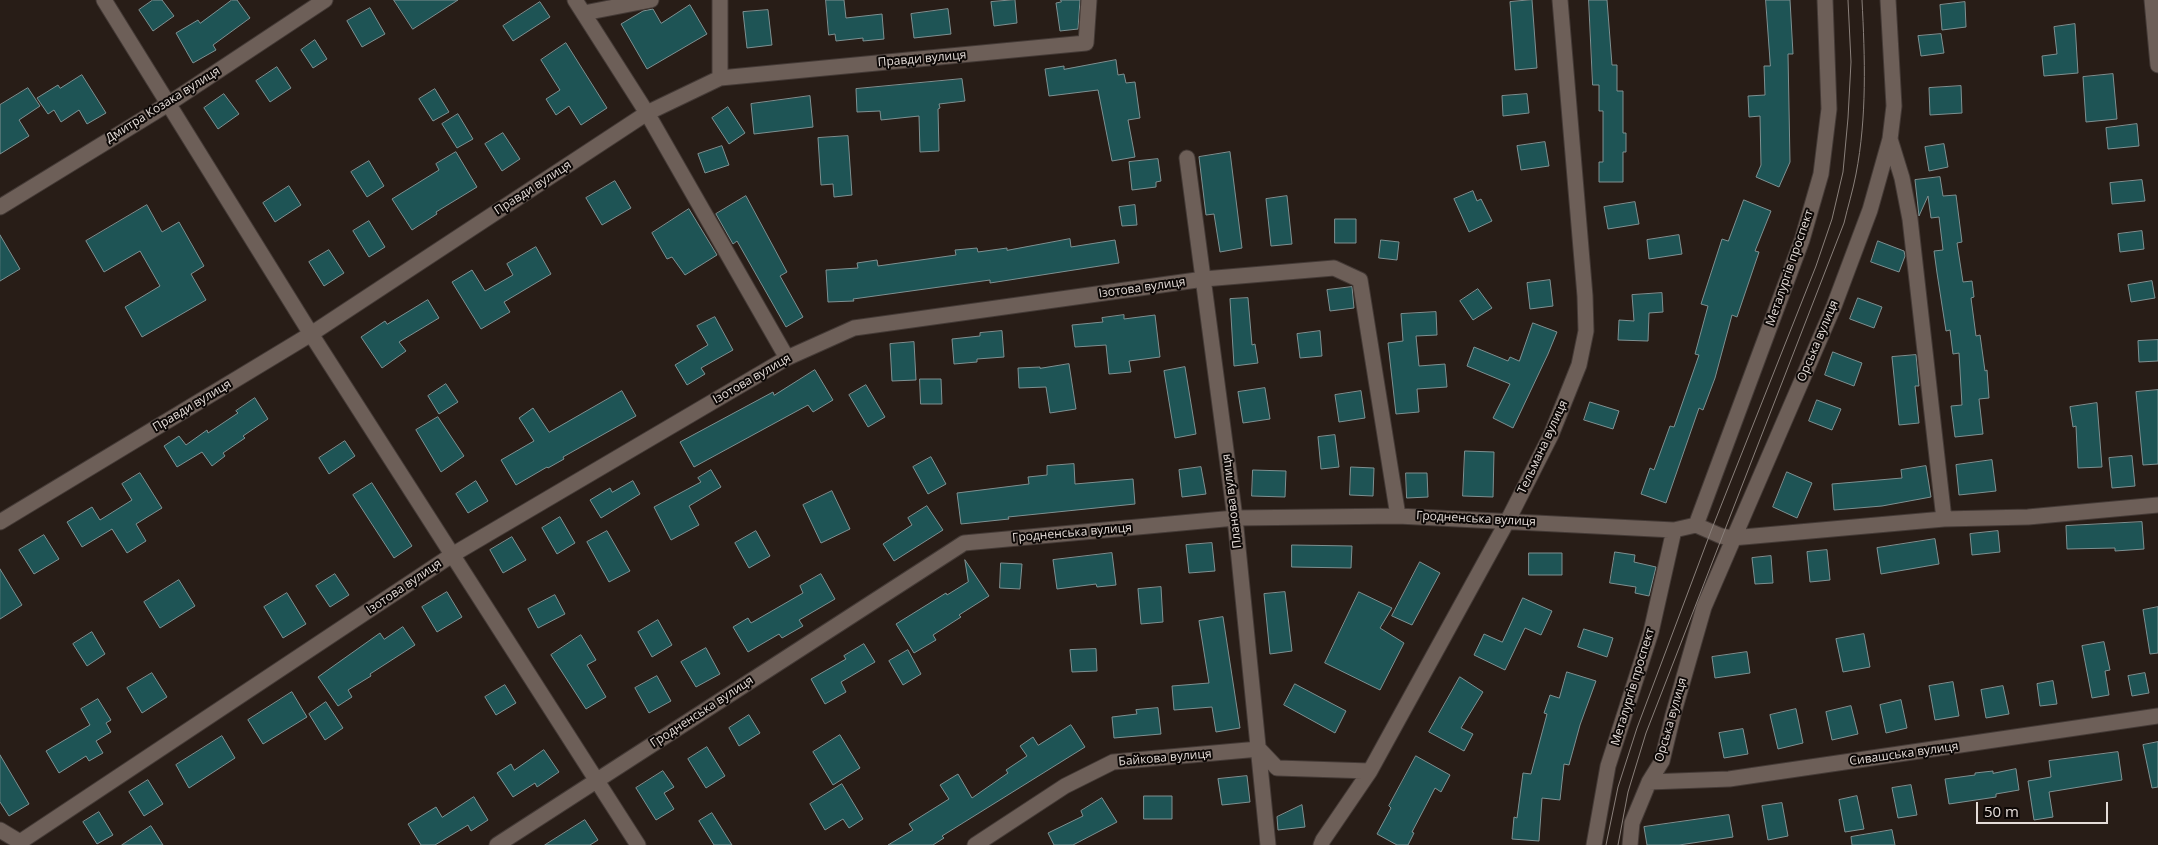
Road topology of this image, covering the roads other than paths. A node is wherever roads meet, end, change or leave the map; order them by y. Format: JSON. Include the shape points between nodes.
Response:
{"nodes":[{"id":1,"x":104,"y":0,"type":"edge"},
{"id":2,"x":325,"y":0,"type":"edge"},
{"id":3,"x":575,"y":0,"type":"edge"},
{"id":4,"x":651,"y":0,"type":"edge"},
{"id":5,"x":720,"y":0,"type":"edge"},
{"id":6,"x":1088,"y":0,"type":"edge"},
{"id":7,"x":1560,"y":0,"type":"edge"},
{"id":8,"x":1825,"y":0,"type":"edge"},
{"id":9,"x":1888,"y":0,"type":"edge"},
{"id":10,"x":2152,"y":0,"type":"edge"},
{"id":11,"x":584,"y":13,"type":"junction"},
{"id":12,"x":2158,"y":66,"type":"edge"},
{"id":13,"x":720,"y":78,"type":"junction"},
{"id":14,"x":168,"y":104,"type":"junction"},
{"id":15,"x":647,"y":112,"type":"junction"},
{"id":16,"x":1890,"y":139,"type":"junction"},
{"id":17,"x":1187,"y":158,"type":"dead end"},
{"id":18,"x":0,"y":207,"type":"edge"},
{"id":19,"x":1204,"y":279,"type":"junction"},
{"id":20,"x":311,"y":334,"type":"junction"},
{"id":21,"x":787,"y":358,"type":"junction"},
{"id":22,"x":2158,"y":505,"type":"edge"},
{"id":23,"x":1398,"y":516,"type":"junction"},
{"id":24,"x":1235,"y":518,"type":"junction"},
{"id":25,"x":1944,"y":519,"type":"junction"},
{"id":26,"x":1508,"y":520,"type":"junction"},
{"id":27,"x":0,"y":522,"type":"edge"},
{"id":28,"x":1696,"y":525,"type":"junction"},
{"id":29,"x":1674,"y":530,"type":"junction"},
{"id":30,"x":1732,"y":538,"type":"junction"},
{"id":31,"x":452,"y":555,"type":"junction"},
{"id":32,"x":2158,"y":716,"type":"edge"},
{"id":33,"x":1259,"y":749,"type":"junction"},
{"id":34,"x":1370,"y":771,"type":"junction"},
{"id":35,"x":597,"y":780,"type":"junction"},
{"id":36,"x":1649,"y":782,"type":"junction"},
{"id":37,"x":0,"y":830,"type":"edge"},
{"id":38,"x":21,"y":843,"type":"edge"},
{"id":39,"x":497,"y":845,"type":"edge"},
{"id":40,"x":638,"y":845,"type":"edge"},
{"id":41,"x":975,"y":845,"type":"edge"},
{"id":42,"x":1268,"y":845,"type":"edge"},
{"id":43,"x":1322,"y":845,"type":"edge"},
{"id":44,"x":1594,"y":845,"type":"edge"},
{"id":45,"x":1630,"y":845,"type":"edge"}],
"edges":[{"from":1,"to":14,"type":"street"},
{"from":2,"to":14,"type":"street","name":"Дмитра Козака вулиця"},
{"from":3,"to":11,"type":"street"},
{"from":4,"to":11,"type":"street"},
{"from":5,"to":13,"type":"street"},
{"from":6,"to":13,"type":"street","name":"Правди вулиця","via":[[1086,43]]},
{"from":7,"to":26,"type":"street","name":"Тельмана вулиця","via":[[1586,331],[1579,365],[1551,435]]},
{"from":8,"to":28,"type":"street","name":"Металургів проспект","via":[[1829,109],[1821,174],[1802,240]]},
{"from":9,"to":16,"type":"street","name":"Орська вулиця","via":[[1894,106]]},
{"from":10,"to":12,"type":"street"},
{"from":11,"to":15,"type":"street"},
{"from":13,"to":15,"type":"street","name":"Правди вулиця"},
{"from":14,"to":18,"type":"street","name":"Дмитра Козака вулиця"},
{"from":14,"to":20,"type":"street"},
{"from":15,"to":20,"type":"street","name":"Правди вулиця"},
{"from":15,"to":21,"type":"street"},
{"from":16,"to":25,"type":"street","name":"Орська вулиця","via":[[1910,218]]},
{"from":16,"to":30,"type":"street","name":"Орська вулиця","via":[[1870,210],[1834,306]]},
{"from":17,"to":19,"type":"street","name":"Планова вулиця"},
{"from":19,"to":21,"type":"street","name":"Ізотова вулиця","via":[[854,328]]},
{"from":19,"to":23,"type":"street","name":"Ізотова вулиця","via":[[1334,268],[1360,280]]},
{"from":19,"to":24,"type":"street","name":"Планова вулиця"},
{"from":20,"to":27,"type":"street","name":"Правди вулиця"},
{"from":20,"to":31,"type":"street"},
{"from":21,"to":31,"type":"street","name":"Ізотова вулиця"},
{"from":22,"to":25,"type":"street","via":[[2028,517]]},
{"from":23,"to":24,"type":"street","name":"Гродненська вулиця"},
{"from":23,"to":26,"type":"street","name":"Гродненська вулиця"},
{"from":24,"to":33,"type":"street","name":"Планова вулиця"},
{"from":24,"to":35,"type":"street","name":"Гродненська вулиця","via":[[964,543]]},
{"from":25,"to":30,"type":"street"},
{"from":26,"to":29,"type":"street","name":"Гродненська вулиця"},
{"from":26,"to":34,"type":"street","name":"Тельмана вулиця"},
{"from":28,"to":29,"type":"street","name":"Гродненська вулиця"},
{"from":28,"to":30,"type":"street"},
{"from":29,"to":44,"type":"street","name":"Металургів проспект","via":[[1651,632],[1608,766]]},
{"from":30,"to":36,"type":"street","name":"Орська вулиця","via":[[1704,607],[1662,760]]},
{"from":31,"to":35,"type":"street"},
{"from":31,"to":38,"type":"street","name":"Ізотова вулиця"},
{"from":32,"to":36,"type":"street","name":"Сивашська вулиця","via":[[1729,779]]},
{"from":33,"to":34,"type":"street","via":[[1277,768]]},
{"from":33,"to":41,"type":"street","name":"Байкова вулиця","via":[[1113,762],[1065,786]]},
{"from":33,"to":42,"type":"street","name":"Планова вулиця"},
{"from":34,"to":43,"type":"street","name":"Тельмана вулиця"},
{"from":35,"to":39,"type":"street","name":"Гродненська вулиця"},
{"from":35,"to":40,"type":"street"},
{"from":36,"to":45,"type":"street","name":"Орська вулиця","via":[[1632,823]]},
{"from":37,"to":38,"type":"street"}]}
